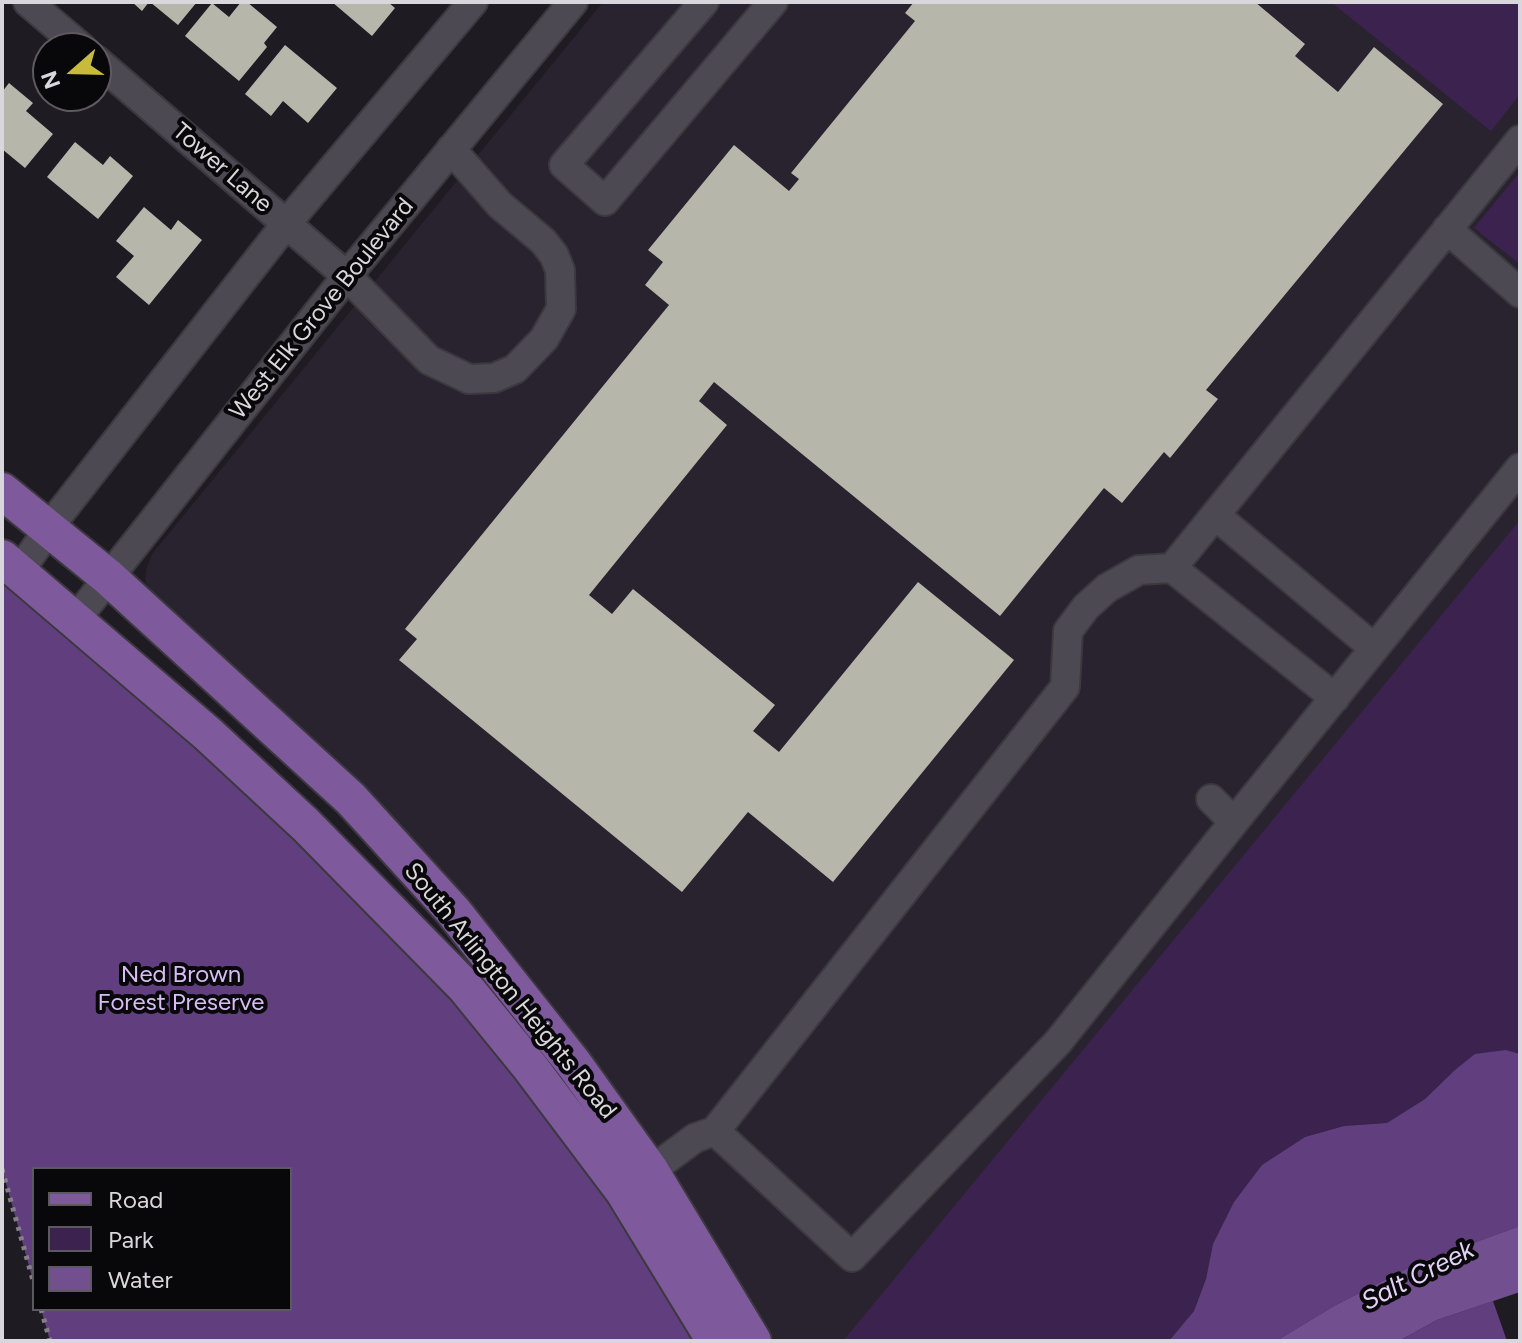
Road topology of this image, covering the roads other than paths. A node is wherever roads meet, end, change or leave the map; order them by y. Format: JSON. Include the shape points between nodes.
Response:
{"nodes":[{"id":1,"x":28,"y":2,"type":"edge"},
{"id":2,"x":473,"y":2,"type":"edge"},
{"id":3,"x":573,"y":2,"type":"edge"},
{"id":4,"x":704,"y":2,"type":"edge"},
{"id":5,"x":773,"y":2,"type":"edge"},
{"id":6,"x":63,"y":32,"type":"edge"},
{"id":7,"x":112,"y":74,"type":"edge"},
{"id":8,"x":1520,"y":140,"type":"edge"},
{"id":9,"x":451,"y":149,"type":"junction"},
{"id":10,"x":286,"y":224,"type":"junction"},
{"id":11,"x":1447,"y":229,"type":"junction"},
{"id":12,"x":347,"y":276,"type":"junction"},
{"id":13,"x":1520,"y":293,"type":"edge"},
{"id":14,"x":1520,"y":468,"type":"edge"},
{"id":15,"x":2,"y":491,"type":"edge"},
{"id":16,"x":1215,"y":515,"type":"junction"},
{"id":17,"x":50,"y":527,"type":"junction"},
{"id":18,"x":10,"y":565,"type":"edge"},
{"id":19,"x":1172,"y":568,"type":"junction"},
{"id":20,"x":108,"y":577,"type":"junction"},
{"id":21,"x":76,"y":619,"type":"junction"},
{"id":22,"x":1374,"y":648,"type":"junction"},
{"id":23,"x":1335,"y":698,"type":"junction"},
{"id":24,"x":1211,"y":799,"type":"dead end"},
{"id":25,"x":1234,"y":822,"type":"junction"},
{"id":26,"x":715,"y":1131,"type":"junction"},
{"id":27,"x":637,"y":1181,"type":"junction"},
{"id":28,"x":715,"y":1341,"type":"edge"},
{"id":29,"x":753,"y":1341,"type":"edge"}],
"edges":[{"from":1,"to":6,"type":"street"},
{"from":2,"to":10,"type":"street"},
{"from":3,"to":9,"type":"street","name":"West Elk Grove Boulevard"},
{"from":4,"to":5,"type":"street","via":[[564,165],[605,201]]},
{"from":7,"to":10,"type":"street","name":"Tower Lane"},
{"from":8,"to":11,"type":"street"},
{"from":9,"to":12,"type":"street","name":"West Elk Grove Boulevard"},
{"from":9,"to":12,"type":"street","name":"Tower Lane","via":[[554,255],[560,270],[561,309],[544,339],[515,369],[494,378],[469,379],[429,360]]},
{"from":10,"to":12,"type":"street","name":"Tower Lane"},
{"from":10,"to":17,"type":"street"},
{"from":11,"to":13,"type":"street"},
{"from":11,"to":16,"type":"street"},
{"from":12,"to":20,"type":"street","name":"West Elk Grove Boulevard"},
{"from":14,"to":22,"type":"street"},
{"from":15,"to":17,"type":"main road","name":"South Arlington Heights Road"},
{"from":16,"to":19,"type":"street"},
{"from":16,"to":22,"type":"street"},
{"from":17,"to":18,"type":"street"},
{"from":17,"to":20,"type":"main road","name":"South Arlington Heights Road"},
{"from":18,"to":21,"type":"main road","name":"South Arlington Heights Road"},
{"from":19,"to":23,"type":"street"},
{"from":19,"to":26,"type":"street","via":[[1139,570],[1086,607],[1068,631],[1065,687]]},
{"from":20,"to":21,"type":"street","name":"West Elk Grove Boulevard"},
{"from":20,"to":27,"type":"main road","name":"South Arlington Heights Road","via":[[351,799],[443,900],[574,1064]]},
{"from":21,"to":27,"type":"main road","name":"South Arlington Heights Road","via":[[230,754],[410,929]]},
{"from":22,"to":23,"type":"street"},
{"from":23,"to":25,"type":"street"},
{"from":24,"to":25,"type":"street"},
{"from":25,"to":26,"type":"street","via":[[1058,1042],[852,1257]]},
{"from":26,"to":27,"type":"street","via":[[695,1138]]},
{"from":27,"to":28,"type":"main road","name":"South Arlington Heights Road"},
{"from":27,"to":29,"type":"main road","name":"South Arlington Heights Road"}]}
